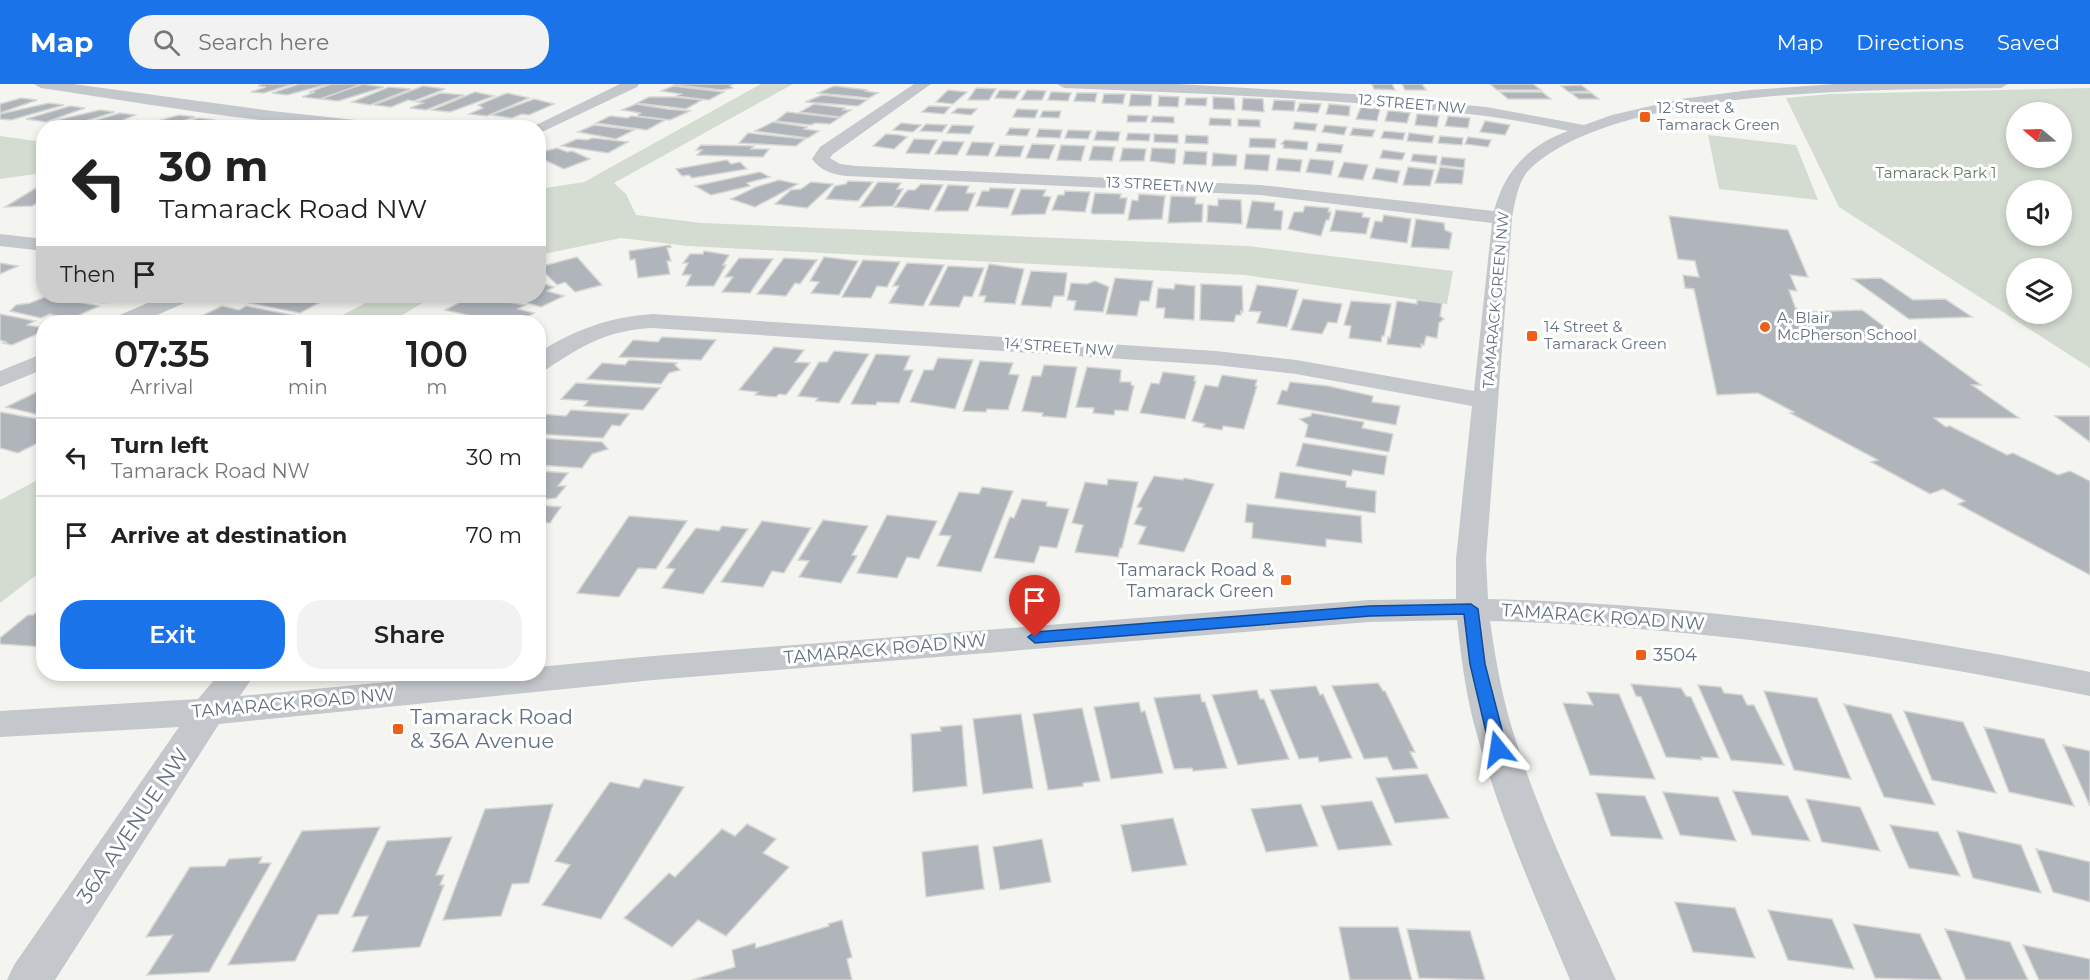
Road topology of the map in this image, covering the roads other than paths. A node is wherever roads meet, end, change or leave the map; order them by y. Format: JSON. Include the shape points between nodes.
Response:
{"nodes":[{"id":1,"x":41,"y":84,"type":"edge"},
{"id":2,"x":632,"y":84,"type":"edge"},
{"id":3,"x":924,"y":84,"type":"edge"},
{"id":4,"x":1064,"y":84,"type":"edge"},
{"id":5,"x":1996,"y":84,"type":"edge"},
{"id":6,"x":2001,"y":84,"type":"edge"},
{"id":7,"x":1198,"y":86,"type":"edge"},
{"id":8,"x":1728,"y":88,"type":"edge"},
{"id":9,"x":1456,"y":92,"type":"dead end"},
{"id":10,"x":1460,"y":108,"type":"junction"},
{"id":11,"x":309,"y":120,"type":"edge"},
{"id":12,"x":546,"y":124,"type":"edge"},
{"id":13,"x":1578,"y":128,"type":"junction"},
{"id":14,"x":1502,"y":218,"type":"junction"},
{"id":15,"x":0,"y":240,"type":"edge"},
{"id":16,"x":36,"y":244,"type":"edge"},
{"id":17,"x":165,"y":303,"type":"edge"},
{"id":18,"x":139,"y":315,"type":"edge"},
{"id":19,"x":546,"y":359,"type":"edge"},
{"id":20,"x":36,"y":364,"type":"edge"},
{"id":21,"x":0,"y":380,"type":"edge"},
{"id":22,"x":1486,"y":401,"type":"junction"},
{"id":23,"x":1471,"y":609,"type":"junction"},
{"id":24,"x":546,"y":679,"type":"edge"},
{"id":25,"x":232,"y":681,"type":"edge"},
{"id":26,"x":524,"y":681,"type":"edge"},
{"id":27,"x":2090,"y":684,"type":"edge"},
{"id":28,"x":208,"y":712,"type":"junction"},
{"id":29,"x":0,"y":724,"type":"edge"},
{"id":30,"x":30,"y":980,"type":"edge"},
{"id":31,"x":1593,"y":980,"type":"edge"}],
"edges":[{"from":1,"to":11,"type":"street"},
{"from":2,"to":12,"type":"street"},
{"from":3,"to":14,"type":"street","name":"13 STREET NW","via":[[825,151],[821,159],[827,166],[844,170],[1260,190]]},
{"from":4,"to":7,"type":"street","name":"12 STREET NW"},
{"from":5,"to":6,"type":"street","name":"TAMARACK GREEN NW"},
{"from":5,"to":8,"type":"street","name":"TAMARACK GREEN NW"},
{"from":7,"to":10,"type":"street","name":"12 STREET NW"},
{"from":8,"to":13,"type":"street","name":"TAMARACK GREEN NW","via":[[1636,109]]},
{"from":9,"to":10,"type":"street"},
{"from":10,"to":13,"type":"street","name":"12 STREET NW"},
{"from":13,"to":14,"type":"street","name":"TAMARACK GREEN NW","via":[[1524,165],[1508,193]]},
{"from":14,"to":22,"type":"street","name":"TAMARACK GREEN NW"},
{"from":15,"to":16,"type":"street"},
{"from":17,"to":18,"type":"street"},
{"from":19,"to":22,"type":"street","name":"14 STREET NW","via":[[590,333],[628,321],[1215,358],[1296,367]]},
{"from":20,"to":21,"type":"street"},
{"from":22,"to":23,"type":"street","name":"TAMARACK GREEN NW","via":[[1471,559]]},
{"from":23,"to":24,"type":"street","name":"TAMARACK ROAD NW","via":[[1370,611]]},
{"from":23,"to":27,"type":"street","name":"TAMARACK ROAD NW","via":[[1566,611],[1884,644]]},
{"from":23,"to":31,"type":"street","name":"TAMARACK GREEN NW","via":[[1478,664],[1498,749],[1515,799]]},
{"from":25,"to":28,"type":"street","name":"36A AVENUE NW"},
{"from":26,"to":28,"type":"street","name":"TAMARACK ROAD NW"},
{"from":28,"to":29,"type":"street","name":"TAMARACK ROAD NW"},
{"from":28,"to":30,"type":"street","name":"36A AVENUE NW"}]}
